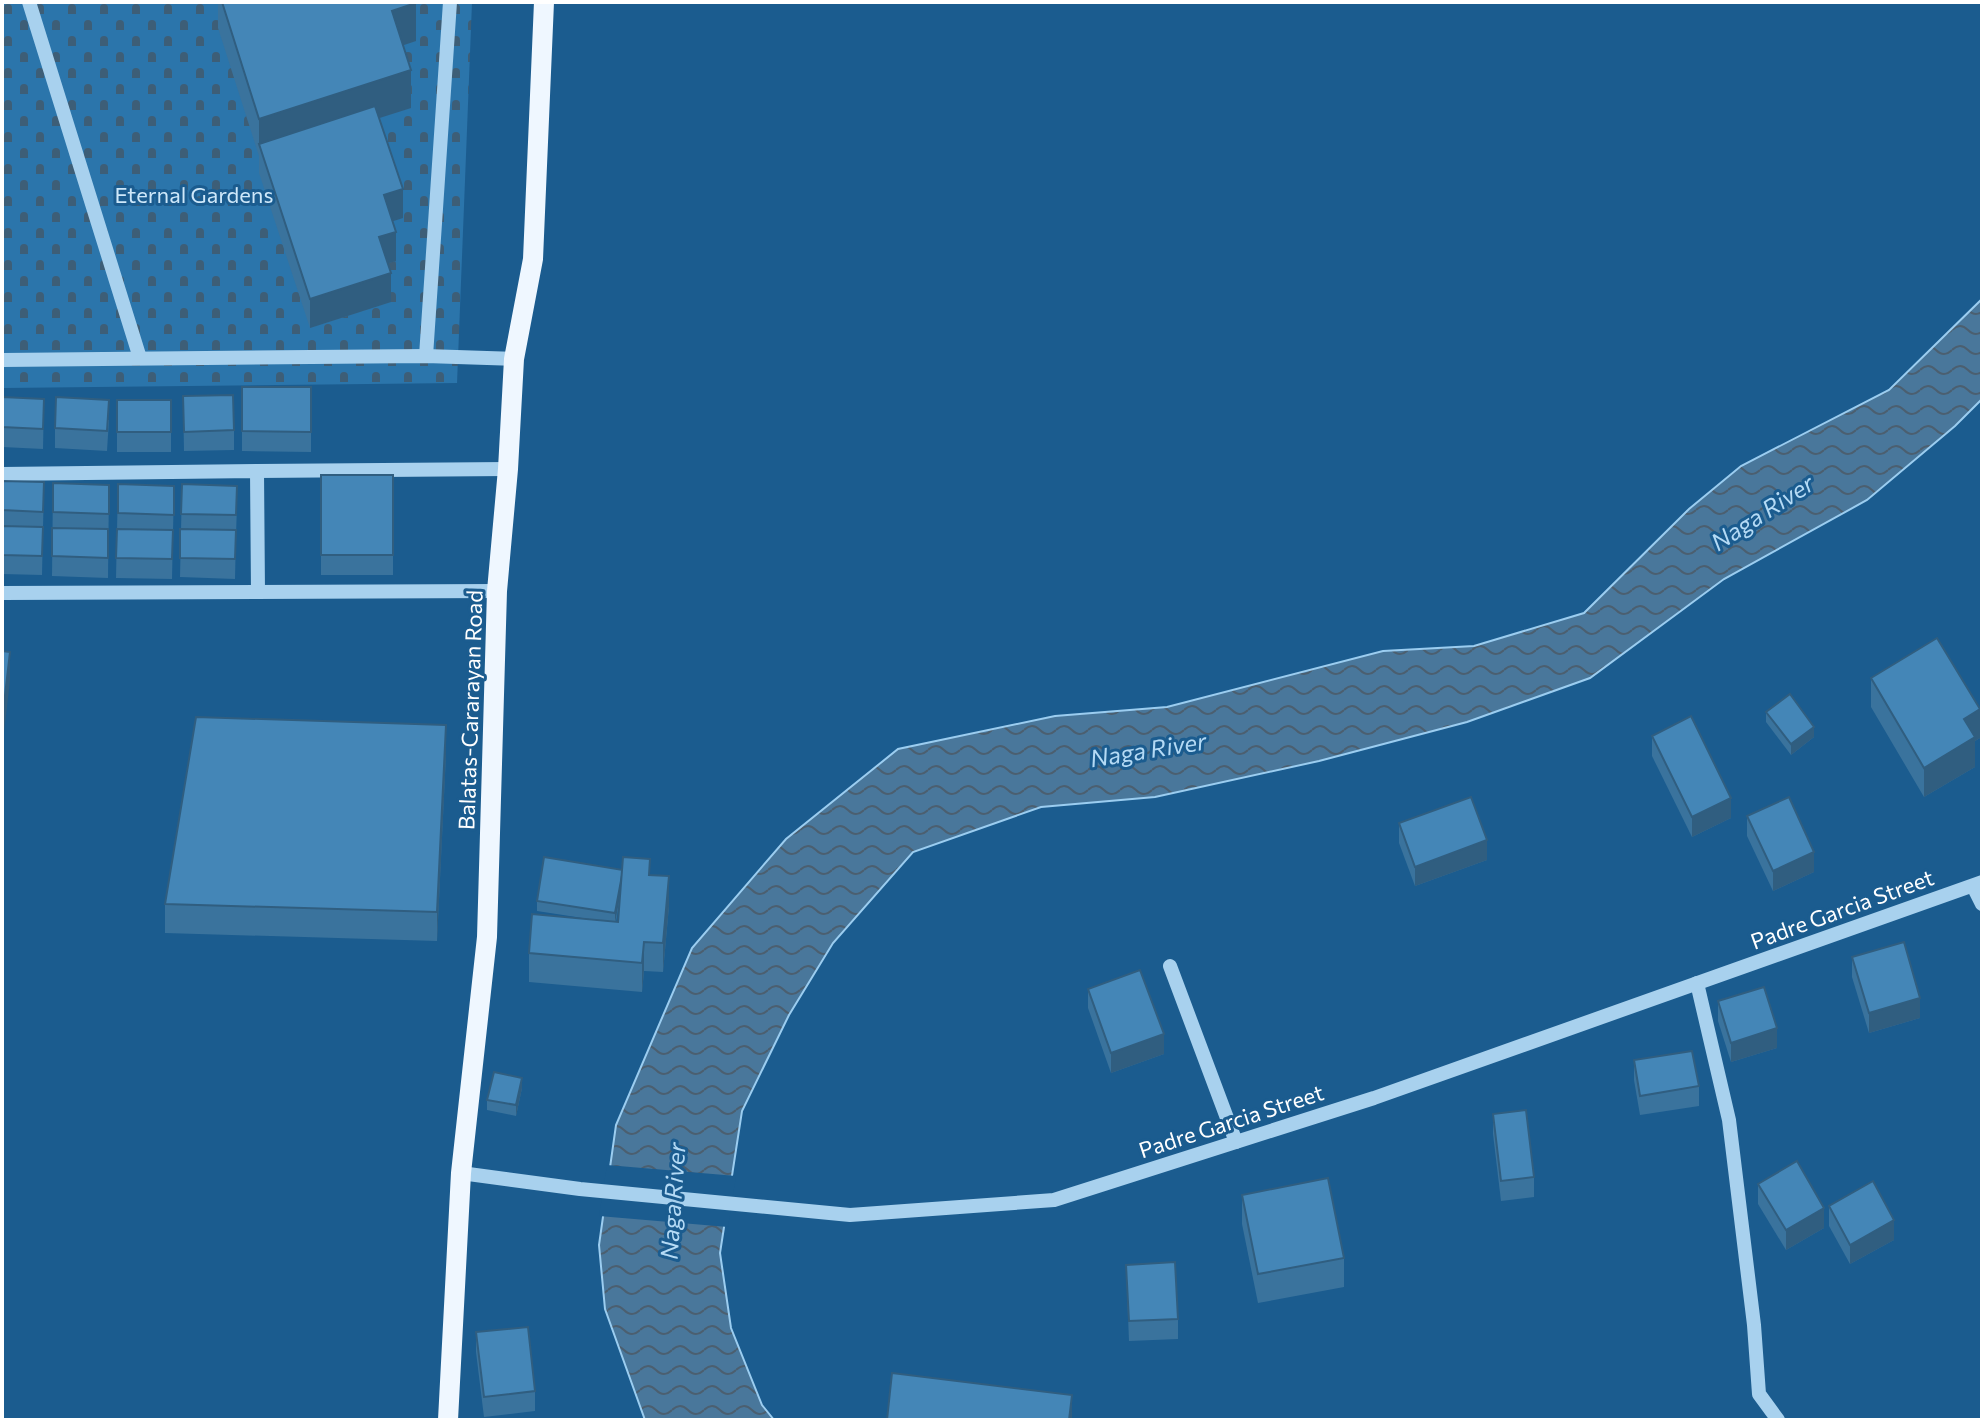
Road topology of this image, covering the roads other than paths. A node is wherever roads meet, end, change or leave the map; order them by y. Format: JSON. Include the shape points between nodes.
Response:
{"nodes":[{"id":1,"x":29,"y":2,"type":"edge"},
{"id":2,"x":450,"y":2,"type":"edge"},
{"id":3,"x":544,"y":2,"type":"edge"},
{"id":4,"x":426,"y":356,"type":"junction"},
{"id":5,"x":140,"y":358,"type":"junction"},
{"id":6,"x":514,"y":359,"type":"junction"},
{"id":7,"x":2,"y":360,"type":"edge"},
{"id":8,"x":508,"y":469,"type":"junction"},
{"id":9,"x":257,"y":471,"type":"junction"},
{"id":10,"x":2,"y":474,"type":"edge"},
{"id":11,"x":497,"y":591,"type":"junction"},
{"id":12,"x":258,"y":592,"type":"junction"},
{"id":13,"x":2,"y":593,"type":"edge"},
{"id":14,"x":1977,"y":884,"type":"edge"},
{"id":15,"x":1982,"y":904,"type":"edge"},
{"id":16,"x":1170,"y":966,"type":"dead end"},
{"id":17,"x":1697,"y":983,"type":"junction"},
{"id":18,"x":1236,"y":1142,"type":"junction"},
{"id":19,"x":461,"y":1173,"type":"junction"},
{"id":20,"x":448,"y":1420,"type":"edge"},
{"id":21,"x":1778,"y":1420,"type":"edge"}],
"edges":[{"from":1,"to":5,"type":"street"},
{"from":2,"to":4,"type":"street"},
{"from":3,"to":6,"type":"main road","name":"Balatas-Cararayan Road","via":[[533,259]]},
{"from":4,"to":5,"type":"street"},
{"from":4,"to":6,"type":"street"},
{"from":5,"to":7,"type":"street"},
{"from":6,"to":8,"type":"main road","name":"Balatas-Cararayan Road"},
{"from":8,"to":9,"type":"street"},
{"from":8,"to":11,"type":"main road","name":"Balatas-Cararayan Road"},
{"from":9,"to":10,"type":"street"},
{"from":9,"to":12,"type":"street"},
{"from":11,"to":12,"type":"street"},
{"from":11,"to":19,"type":"main road","name":"Balatas-Cararayan Road","via":[[487,937]]},
{"from":12,"to":13,"type":"street"},
{"from":14,"to":15,"type":"street"},
{"from":14,"to":17,"type":"street","name":"Padre Garcia Street"},
{"from":16,"to":18,"type":"street"},
{"from":17,"to":18,"type":"street","name":"Padre Garcia Street"},
{"from":17,"to":21,"type":"street","via":[[1729,1120],[1759,1394]]},
{"from":18,"to":19,"type":"street","name":"Padre Garcia Street","via":[[1054,1200],[850,1215]]},
{"from":19,"to":20,"type":"main road","name":"Balatas-Cararayan Road"}]}
